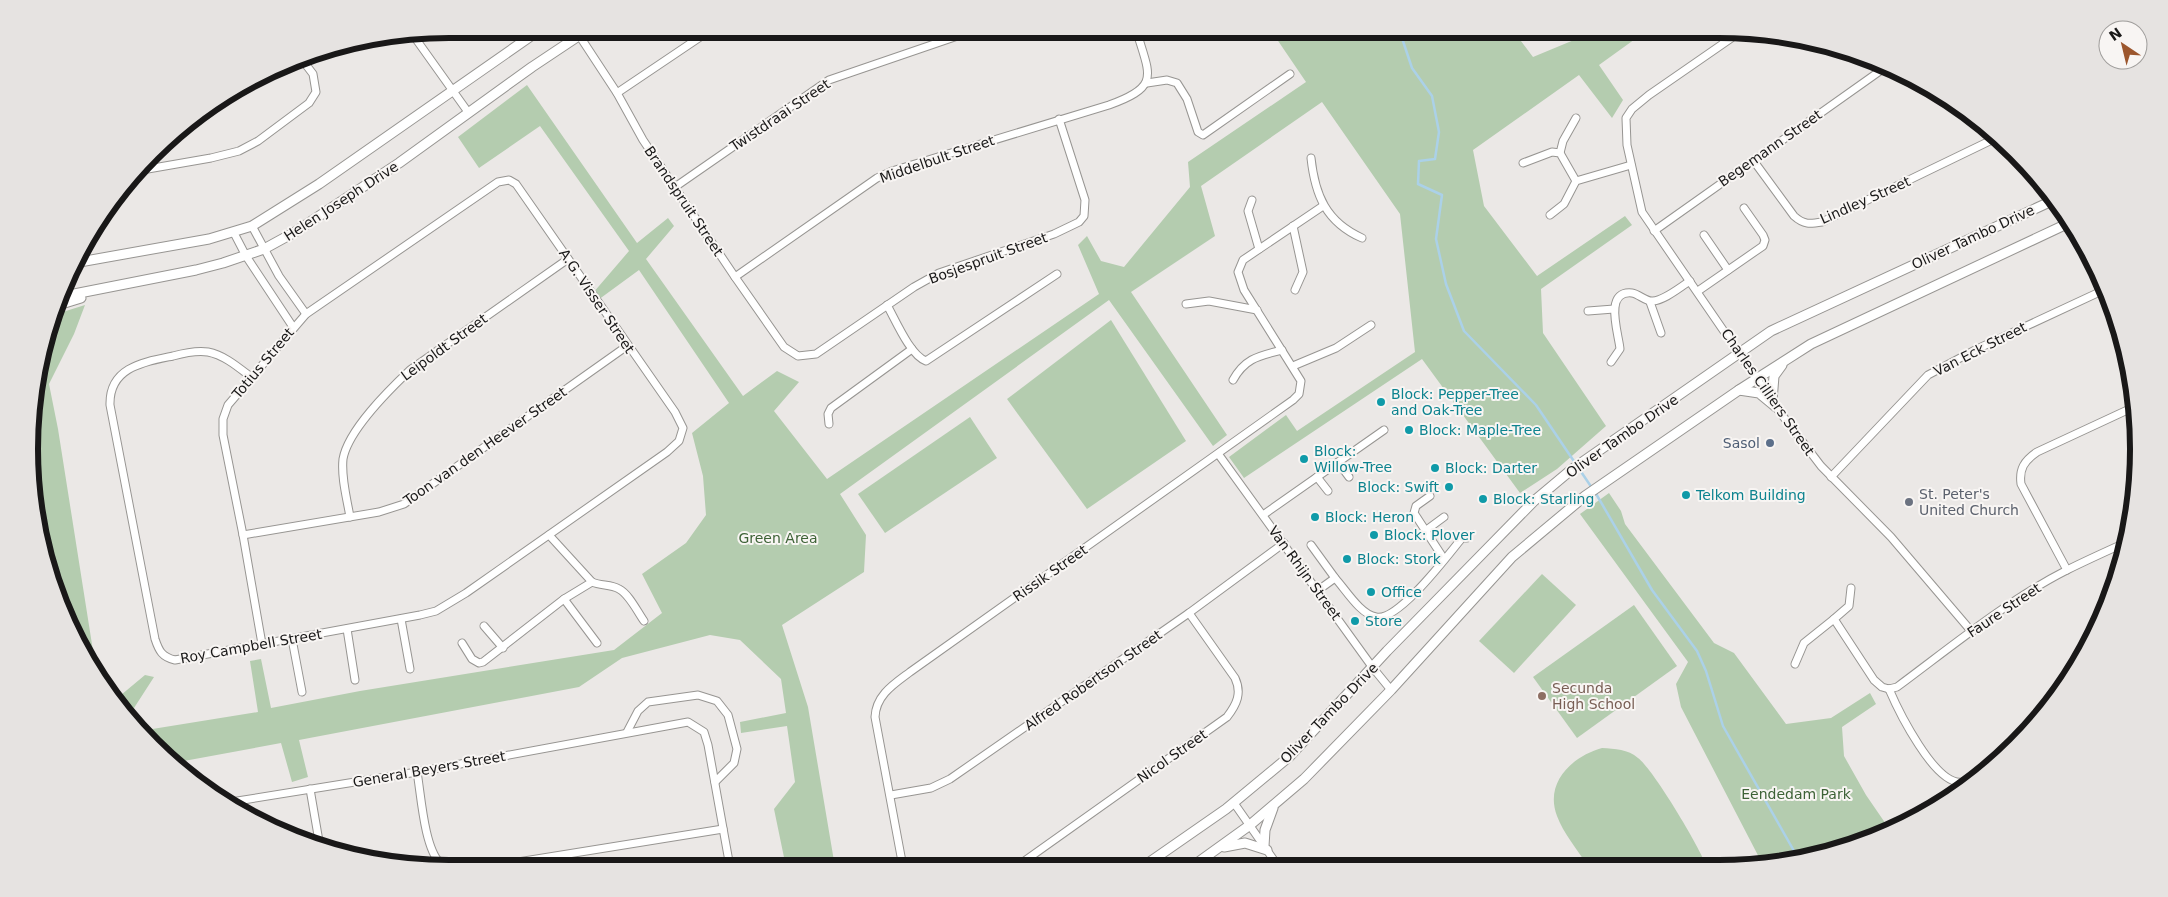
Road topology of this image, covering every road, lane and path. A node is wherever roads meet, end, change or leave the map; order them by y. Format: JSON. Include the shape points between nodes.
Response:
{"nodes":[{"id":1,"x":528,"y":38,"type":"edge"},
{"id":2,"x":569,"y":38,"type":"edge"},
{"id":3,"x":581,"y":38,"type":"edge"},
{"id":4,"x":699,"y":38,"type":"edge"},
{"id":5,"x":952,"y":38,"type":"edge"},
{"id":6,"x":1139,"y":38,"type":"edge"},
{"id":7,"x":1731,"y":38,"type":"edge"},
{"id":8,"x":417,"y":39,"type":"edge"},
{"id":9,"x":305,"y":63,"type":"edge"},
{"id":10,"x":1880,"y":71,"type":"edge"},
{"id":11,"x":1290,"y":74,"type":"dead end"},
{"id":12,"x":1147,"y":83,"type":"junction"},
{"id":13,"x":453,"y":90,"type":"junction"},
{"id":14,"x":617,"y":93,"type":"junction"},
{"id":15,"x":468,"y":112,"type":"junction"},
{"id":16,"x":1576,"y":118,"type":"dead end"},
{"id":17,"x":1059,"y":119,"type":"junction"},
{"id":18,"x":1991,"y":140,"type":"edge"},
{"id":19,"x":1560,"y":153,"type":"junction"},
{"id":20,"x":1311,"y":158,"type":"dead end"},
{"id":21,"x":1753,"y":160,"type":"junction"},
{"id":22,"x":1524,"y":163,"type":"dead end"},
{"id":23,"x":1631,"y":164,"type":"junction"},
{"id":24,"x":148,"y":169,"type":"edge"},
{"id":25,"x":1576,"y":181,"type":"junction"},
{"id":26,"x":498,"y":182,"type":"joint"},
{"id":27,"x":674,"y":187,"type":"junction"},
{"id":28,"x":1252,"y":200,"type":"dead end"},
{"id":29,"x":2048,"y":202,"type":"edge"},
{"id":30,"x":1323,"y":206,"type":"junction"},
{"id":31,"x":1744,"y":208,"type":"dead end"},
{"id":32,"x":1550,"y":215,"type":"dead end"},
{"id":33,"x":2064,"y":225,"type":"edge"},
{"id":34,"x":252,"y":226,"type":"junction"},
{"id":35,"x":1293,"y":226,"type":"junction"},
{"id":36,"x":1654,"y":231,"type":"junction"},
{"id":37,"x":234,"y":233,"type":"junction"},
{"id":38,"x":1704,"y":235,"type":"dead end"},
{"id":39,"x":1362,"y":238,"type":"dead end"},
{"id":40,"x":264,"y":249,"type":"junction"},
{"id":41,"x":1259,"y":249,"type":"junction"},
{"id":42,"x":246,"y":256,"type":"junction"},
{"id":43,"x":568,"y":259,"type":"junction"},
{"id":44,"x":83,"y":261,"type":"edge"},
{"id":45,"x":1728,"y":270,"type":"junction"},
{"id":46,"x":1057,"y":274,"type":"dead end"},
{"id":47,"x":735,"y":277,"type":"junction"},
{"id":48,"x":1690,"y":281,"type":"junction"},
{"id":49,"x":97,"y":290,"type":"junction"},
{"id":50,"x":1295,"y":290,"type":"dead end"},
{"id":51,"x":1698,"y":291,"type":"junction"},
{"id":52,"x":2099,"y":292,"type":"edge"},
{"id":53,"x":68,"y":295,"type":"edge"},
{"id":54,"x":1650,"y":302,"type":"junction"},
{"id":55,"x":64,"y":303,"type":"edge"},
{"id":56,"x":1186,"y":304,"type":"dead end"},
{"id":57,"x":887,"y":305,"type":"junction"},
{"id":58,"x":1614,"y":308,"type":"junction"},
{"id":59,"x":1256,"y":310,"type":"junction"},
{"id":60,"x":1588,"y":311,"type":"dead end"},
{"id":61,"x":306,"y":314,"type":"junction"},
{"id":62,"x":1371,"y":325,"type":"dead end"},
{"id":63,"x":293,"y":327,"type":"junction"},
{"id":64,"x":1661,"y":332,"type":"dead end"},
{"id":65,"x":627,"y":346,"type":"junction"},
{"id":66,"x":912,"y":349,"type":"junction"},
{"id":67,"x":1282,"y":350,"type":"junction"},
{"id":68,"x":1740,"y":353,"type":"junction"},
{"id":69,"x":1793,"y":355,"type":"junction"},
{"id":70,"x":808,"y":356,"type":"joint"},
{"id":71,"x":1611,"y":362,"type":"dead end"},
{"id":72,"x":1293,"y":366,"type":"junction"},
{"id":73,"x":251,"y":377,"type":"junction"},
{"id":74,"x":1757,"y":379,"type":"junction"},
{"id":75,"x":1233,"y":380,"type":"dead end"},
{"id":76,"x":1739,"y":390,"type":"junction"},
{"id":77,"x":1774,"y":404,"type":"junction"},
{"id":78,"x":2129,"y":409,"type":"edge"},
{"id":79,"x":829,"y":424,"type":"dead end"},
{"id":80,"x":1384,"y":430,"type":"dead end"},
{"id":81,"x":683,"y":435,"type":"joint"},
{"id":82,"x":1219,"y":455,"type":"junction"},
{"id":83,"x":1338,"y":462,"type":"junction"},
{"id":84,"x":1318,"y":476,"type":"junction"},
{"id":85,"x":1349,"y":477,"type":"dead end"},
{"id":86,"x":1831,"y":477,"type":"junction"},
{"id":87,"x":1328,"y":491,"type":"dead end"},
{"id":88,"x":1430,"y":496,"type":"dead end"},
{"id":89,"x":1263,"y":515,"type":"junction"},
{"id":90,"x":350,"y":517,"type":"junction"},
{"id":91,"x":1444,"y":517,"type":"dead end"},
{"id":92,"x":1425,"y":531,"type":"junction"},
{"id":93,"x":243,"y":534,"type":"junction"},
{"id":94,"x":549,"y":534,"type":"junction"},
{"id":95,"x":1467,"y":538,"type":"dead end"},
{"id":96,"x":1284,"y":543,"type":"junction"},
{"id":97,"x":1311,"y":545,"type":"dead end"},
{"id":98,"x":2119,"y":546,"type":"edge"},
{"id":99,"x":1444,"y":559,"type":"junction"},
{"id":100,"x":2067,"y":570,"type":"junction"},
{"id":101,"x":1335,"y":578,"type":"junction"},
{"id":102,"x":592,"y":582,"type":"junction"},
{"id":103,"x":1851,"y":588,"type":"dead end"},
{"id":104,"x":1318,"y":591,"type":"junction"},
{"id":105,"x":564,"y":599,"type":"junction"},
{"id":106,"x":1189,"y":613,"type":"junction"},
{"id":107,"x":401,"y":619,"type":"junction"},
{"id":108,"x":1834,"y":619,"type":"junction"},
{"id":109,"x":644,"y":621,"type":"dead end"},
{"id":110,"x":484,"y":626,"type":"dead end"},
{"id":111,"x":347,"y":629,"type":"junction"},
{"id":112,"x":1972,"y":632,"type":"junction"},
{"id":113,"x":292,"y":639,"type":"junction"},
{"id":114,"x":462,"y":643,"type":"dead end"},
{"id":115,"x":597,"y":643,"type":"dead end"},
{"id":116,"x":262,"y":644,"type":"junction"},
{"id":117,"x":503,"y":648,"type":"junction"},
{"id":118,"x":1795,"y":664,"type":"dead end"},
{"id":119,"x":1373,"y":668,"type":"junction"},
{"id":120,"x":410,"y":669,"type":"dead end"},
{"id":121,"x":355,"y":680,"type":"dead end"},
{"id":122,"x":1889,"y":689,"type":"junction"},
{"id":123,"x":1391,"y":690,"type":"junction"},
{"id":124,"x":302,"y":692,"type":"dead end"},
{"id":125,"x":627,"y":732,"type":"junction"},
{"id":126,"x":417,"y":772,"type":"junction"},
{"id":127,"x":1961,"y":781,"type":"edge"},
{"id":128,"x":715,"y":782,"type":"junction"},
{"id":129,"x":310,"y":789,"type":"junction"},
{"id":130,"x":891,"y":795,"type":"junction"},
{"id":131,"x":238,"y":801,"type":"edge"},
{"id":132,"x":1279,"y":801,"type":"junction"},
{"id":133,"x":1234,"y":803,"type":"junction"},
{"id":134,"x":1250,"y":825,"type":"junction"},
{"id":135,"x":723,"y":829,"type":"junction"},
{"id":136,"x":319,"y":839,"type":"edge"},
{"id":137,"x":1218,"y":848,"type":"junction"},
{"id":138,"x":1265,"y":848,"type":"junction"},
{"id":139,"x":438,"y":860,"type":"edge"},
{"id":140,"x":531,"y":860,"type":"edge"},
{"id":141,"x":729,"y":860,"type":"edge"},
{"id":142,"x":902,"y":860,"type":"edge"},
{"id":143,"x":1026,"y":860,"type":"edge"},
{"id":144,"x":1153,"y":860,"type":"edge"},
{"id":145,"x":1201,"y":860,"type":"edge"},
{"id":146,"x":1274,"y":860,"type":"edge"}],
"edges":[{"from":1,"to":13,"type":"street","name":"Helen Joseph Drive"},
{"from":2,"to":15,"type":"street","name":"Helen Joseph Drive"},
{"from":3,"to":14,"type":"street","name":"Brandspruit Street"},
{"from":4,"to":14,"type":"street"},
{"from":5,"to":27,"type":"street","name":"Twistdraai Street","via":[[829,80]]},
{"from":6,"to":12,"type":"street","via":[[1149,73]]},
{"from":7,"to":23,"type":"street","name":"Charles Cilliers Street","via":[[1632,109],[1626,118]]},
{"from":8,"to":13,"type":"street"},
{"from":9,"to":24,"type":"street","via":[[313,74],[316,92],[309,103],[258,141],[239,151]]},
{"from":10,"to":21,"type":"street","name":"Begemann Street"},
{"from":11,"to":12,"type":"street","via":[[1203,135],[1198,132],[1187,99],[1177,83],[1167,80]]},
{"from":12,"to":17,"type":"street","name":"Middelbult Street","via":[[1127,99]]},
{"from":13,"to":15,"type":"street"},
{"from":13,"to":34,"type":"street","name":"Helen Joseph Drive","via":[[319,184]]},
{"from":14,"to":27,"type":"street","name":"Brandspruit Street"},
{"from":15,"to":40,"type":"street","name":"Helen Joseph Drive","via":[[399,163],[296,232]]},
{"from":16,"to":19,"type":"street"},
{"from":17,"to":47,"type":"street","name":"Middelbult Street","via":[[877,178]]},
{"from":17,"to":57,"type":"street","name":"Bosjespruit Street","via":[[1085,200],[1084,216],[1079,222],[1054,234],[939,273]]},
{"from":18,"to":21,"type":"street","name":"Lindley Street","via":[[1822,222],[1808,224],[1794,216]]},
{"from":19,"to":22,"type":"street","via":[[1552,152]]},
{"from":19,"to":25,"type":"street"},
{"from":20,"to":30,"type":"street","via":[[1316,190]]},
{"from":21,"to":36,"type":"street","name":"Begemann Street"},
{"from":23,"to":25,"type":"street"},
{"from":23,"to":36,"type":"street","name":"Charles Cilliers Street","via":[[1642,212]]},
{"from":25,"to":32,"type":"street","via":[[1564,204]]},
{"from":26,"to":43,"type":"street","name":"A.G. Visser Street","via":[[509,180],[516,184]]},
{"from":26,"to":61,"type":"street","name":"Totius Street"},
{"from":27,"to":47,"type":"street","name":"Brandspruit Street"},
{"from":28,"to":41,"type":"street","via":[[1248,210]]},
{"from":29,"to":68,"type":"street","name":"Oliver Tambo Drive","via":[[1817,308],[1771,331]]},
{"from":30,"to":35,"type":"street","name":"Rissik Street"},
{"from":30,"to":39,"type":"street","via":[[1341,226]]},
{"from":31,"to":45,"type":"street","via":[[1765,242]]},
{"from":33,"to":69,"type":"street","name":"Oliver Tambo Drive"},
{"from":34,"to":37,"type":"street","name":"Helen Joseph Drive"},
{"from":34,"to":40,"type":"street"},
{"from":35,"to":41,"type":"street","name":"Rissik Street"},
{"from":35,"to":50,"type":"street","via":[[1303,272]]},
{"from":36,"to":48,"type":"street","name":"Charles Cilliers Street"},
{"from":37,"to":42,"type":"street"},
{"from":37,"to":44,"type":"street","name":"Helen Joseph Drive"},
{"from":38,"to":45,"type":"street"},
{"from":40,"to":42,"type":"street","name":"Helen Joseph Drive"},
{"from":40,"to":61,"type":"street"},
{"from":41,"to":59,"type":"street","name":"Rissik Street","via":[[1243,260],[1238,272],[1239,281]]},
{"from":42,"to":49,"type":"street","name":"Helen Joseph Drive","via":[[196,270]]},
{"from":42,"to":63,"type":"street"},
{"from":43,"to":65,"type":"street","name":"A.G. Visser Street"},
{"from":43,"to":90,"type":"street","name":"Leipoldt Street","via":[[392,386],[347,446],[343,474]]},
{"from":45,"to":51,"type":"street"},
{"from":46,"to":66,"type":"street","via":[[932,359],[921,359]]},
{"from":47,"to":70,"type":"street","name":"Brandspruit Street","via":[[784,346],[798,356]]},
{"from":48,"to":51,"type":"street","name":"Charles Cilliers Street"},
{"from":48,"to":54,"type":"street"},
{"from":49,"to":53,"type":"street","name":"Helen Joseph Drive"},
{"from":49,"to":55,"type":"street"},
{"from":51,"to":68,"type":"street","name":"Charles Cilliers Street"},
{"from":52,"to":86,"type":"street","name":"Van Eck Street","via":[[1928,375]]},
{"from":54,"to":58,"type":"street","via":[[1630,293],[1619,299]]},
{"from":54,"to":64,"type":"street"},
{"from":56,"to":59,"type":"street","via":[[1209,301]]},
{"from":57,"to":66,"type":"street"},
{"from":57,"to":70,"type":"street","name":"Bosjespruit Street"},
{"from":58,"to":60,"type":"street"},
{"from":58,"to":71,"type":"street","via":[[1620,349]]},
{"from":59,"to":67,"type":"street","name":"Rissik Street"},
{"from":61,"to":63,"type":"street","name":"Totius Street"},
{"from":62,"to":72,"type":"street","via":[[1336,348]]},
{"from":63,"to":73,"type":"street","name":"Totius Street"},
{"from":65,"to":81,"type":"street","name":"A.G. Visser Street","via":[[681,421]]},
{"from":65,"to":90,"type":"street","name":"Toon van den Heever Street","via":[[404,504]]},
{"from":66,"to":79,"type":"street","via":[[831,408]]},
{"from":67,"to":72,"type":"street","name":"Rissik Street"},
{"from":67,"to":75,"type":"street","via":[[1247,362]]},
{"from":68,"to":74,"type":"street","name":"Charles Cilliers Street"},
{"from":68,"to":119,"type":"street","name":"Oliver Tambo Drive","via":[[1571,470],[1534,501]]},
{"from":69,"to":74,"type":"street","name":"Oliver Tambo Drive"},
{"from":69,"to":77,"type":"street","via":[[1774,376]]},
{"from":72,"to":82,"type":"street","name":"Rissik Street","via":[[1301,387],[1294,400]]},
{"from":73,"to":93,"type":"street","name":"Totius Street","via":[[228,405],[223,419],[223,435]]},
{"from":73,"to":116,"type":"street","name":"Roy Campbell Street","via":[[218,355],[192,352],[142,362],[128,369],[111,388],[110,396],[155,638],[161,654],[175,660]]},
{"from":74,"to":76,"type":"street","name":"Oliver Tambo Drive"},
{"from":74,"to":77,"type":"street","name":"Charles Cilliers Street"},
{"from":76,"to":77,"type":"street","via":[[1759,393]]},
{"from":76,"to":123,"type":"street","name":"Oliver Tambo Drive","via":[[1585,496],[1512,557]]},
{"from":77,"to":86,"type":"street","name":"Charles Cilliers Street"},
{"from":78,"to":100,"type":"street","via":[[2037,452],[2024,463],[2020,476],[2022,484]]},
{"from":80,"to":83,"type":"street"},
{"from":81,"to":94,"type":"street","name":"Roy Campbell Street","via":[[667,452]]},
{"from":82,"to":89,"type":"street","name":"Van Rhijn Street"},
{"from":82,"to":130,"type":"street","name":"Rissik Street","via":[[940,650],[884,693],[878,701],[875,717]]},
{"from":83,"to":84,"type":"street"},
{"from":83,"to":85,"type":"street"},
{"from":84,"to":87,"type":"street"},
{"from":84,"to":89,"type":"street"},
{"from":86,"to":112,"type":"street","name":"Charles Cilliers Street","via":[[1891,537]]},
{"from":88,"to":92,"type":"street","via":[[1414,509]]},
{"from":89,"to":96,"type":"street","name":"Van Rhijn Street"},
{"from":90,"to":93,"type":"street","name":"Toon van den Heever Street"},
{"from":91,"to":92,"type":"street"},
{"from":92,"to":99,"type":"street"},
{"from":93,"to":116,"type":"street","name":"Totius Street"},
{"from":94,"to":102,"type":"street"},
{"from":94,"to":107,"type":"street","name":"Roy Campbell Street","via":[[451,602],[430,613]]},
{"from":95,"to":99,"type":"street","via":[[1462,538]]},
{"from":96,"to":104,"type":"street","name":"Van Rhijn Street"},
{"from":96,"to":106,"type":"street","name":"Alfred Robertson Street"},
{"from":97,"to":101,"type":"street"},
{"from":98,"to":100,"type":"street","name":"Faure Street"},
{"from":99,"to":101,"type":"street","via":[[1415,593],[1386,616],[1377,618],[1364,611]]},
{"from":100,"to":112,"type":"street","name":"Faure Street"},
{"from":101,"to":104,"type":"street"},
{"from":102,"to":105,"type":"street"},
{"from":102,"to":109,"type":"street","via":[[619,588]]},
{"from":103,"to":108,"type":"street","via":[[1849,606]]},
{"from":104,"to":119,"type":"street","name":"Van Rhijn Street"},
{"from":105,"to":115,"type":"street"},
{"from":105,"to":117,"type":"street"},
{"from":106,"to":130,"type":"street","name":"Alfred Robertson Street","via":[[950,779],[931,788]]},
{"from":106,"to":143,"type":"street","name":"Nicol Street","via":[[1235,678],[1238,686],[1236,706],[1227,717]]},
{"from":107,"to":111,"type":"street","name":"Roy Campbell Street"},
{"from":107,"to":120,"type":"street"},
{"from":108,"to":118,"type":"street","via":[[1804,643]]},
{"from":108,"to":122,"type":"street","via":[[1874,680],[1882,688]]},
{"from":110,"to":117,"type":"street"},
{"from":111,"to":113,"type":"street","name":"Roy Campbell Street"},
{"from":111,"to":121,"type":"street"},
{"from":112,"to":122,"type":"street","name":"Faure Street","via":[[1897,687]]},
{"from":113,"to":116,"type":"street","name":"Roy Campbell Street"},
{"from":113,"to":124,"type":"street"},
{"from":114,"to":117,"type":"street","via":[[479,664]]},
{"from":119,"to":123,"type":"street","name":"Van Rhijn Street"},
{"from":119,"to":133,"type":"street","name":"Oliver Tambo Drive","via":[[1290,756]]},
{"from":122,"to":127,"type":"street","via":[[1901,716],[1940,772],[1955,782]]},
{"from":123,"to":132,"type":"street","name":"Oliver Tambo Drive"},
{"from":125,"to":126,"type":"street","name":"General Beyers Street"},
{"from":125,"to":128,"type":"street","name":"General Beyers Street","via":[[688,722],[697,726],[704,732]]},
{"from":125,"to":128,"type":"street","via":[[638,711],[648,702],[698,695],[716,701],[728,715],[737,749],[734,763]]},
{"from":126,"to":129,"type":"street","name":"General Beyers Street"},
{"from":126,"to":139,"type":"street","via":[[428,838]]},
{"from":128,"to":135,"type":"street"},
{"from":129,"to":131,"type":"street","name":"General Beyers Street"},
{"from":129,"to":136,"type":"street"},
{"from":130,"to":142,"type":"street"},
{"from":132,"to":134,"type":"street","name":"Oliver Tambo Drive"},
{"from":132,"to":138,"type":"street","via":[[1270,811]]},
{"from":133,"to":134,"type":"street"},
{"from":133,"to":144,"type":"street","name":"Oliver Tambo Drive"},
{"from":134,"to":137,"type":"street","name":"Oliver Tambo Drive"},
{"from":134,"to":138,"type":"street"},
{"from":135,"to":140,"type":"street"},
{"from":135,"to":141,"type":"street"},
{"from":137,"to":138,"type":"street","via":[[1245,843]]},
{"from":137,"to":145,"type":"street","name":"Oliver Tambo Drive"},
{"from":138,"to":146,"type":"street"}]}
